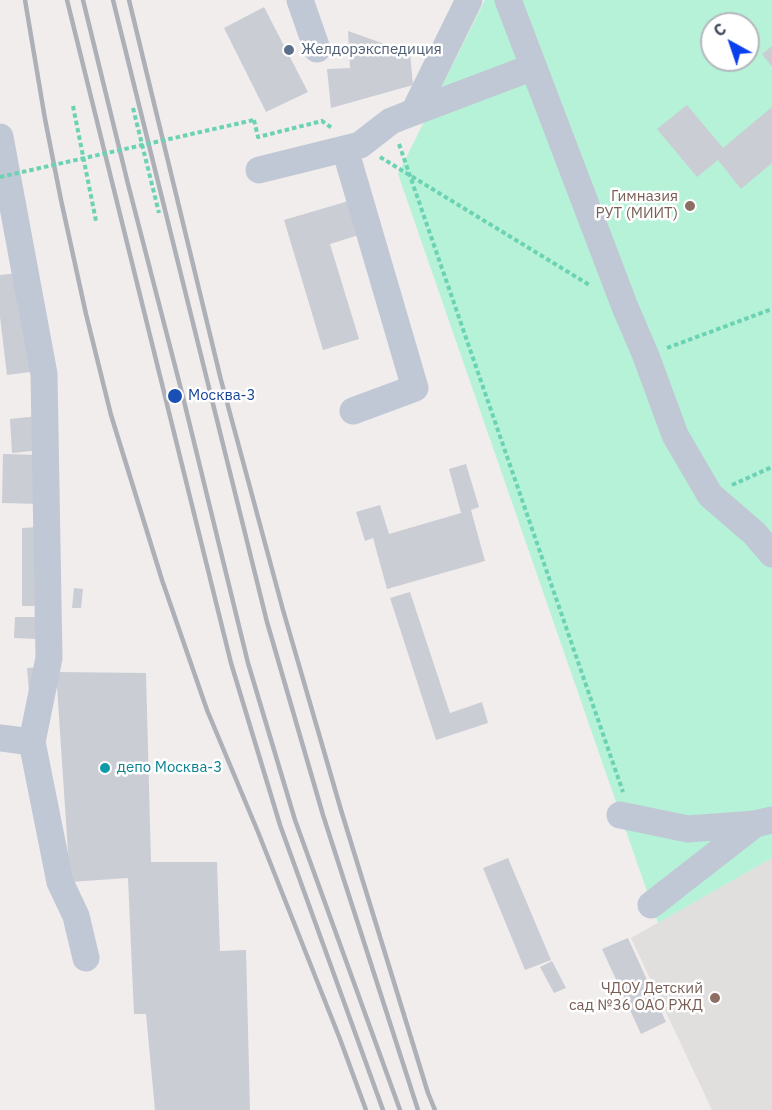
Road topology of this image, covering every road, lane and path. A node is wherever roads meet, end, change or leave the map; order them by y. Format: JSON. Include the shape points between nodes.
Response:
{"nodes":[{"id":1,"x":300,"y":0,"type":"edge"},
{"id":2,"x":469,"y":0,"type":"edge"},
{"id":3,"x":507,"y":0,"type":"edge"},
{"id":4,"x":317,"y":49,"type":"dead end"},
{"id":5,"x":533,"y":67,"type":"junction"},
{"id":6,"x":73,"y":106,"type":"dead end"},
{"id":7,"x":133,"y":108,"type":"dead end"},
{"id":8,"x":403,"y":117,"type":"junction"},
{"id":9,"x":0,"y":137,"type":"edge"},
{"id":10,"x":143,"y":145,"type":"junction"},
{"id":11,"x":352,"y":147,"type":"junction"},
{"id":12,"x":84,"y":158,"type":"junction"},
{"id":13,"x":259,"y":170,"type":"dead end"},
{"id":14,"x":411,"y":176,"type":"junction"},
{"id":15,"x":0,"y":177,"type":"edge"},
{"id":16,"x":159,"y":213,"type":"dead end"},
{"id":17,"x":96,"y":221,"type":"dead end"},
{"id":18,"x":595,"y":288,"type":"dead end"},
{"id":19,"x":772,"y":309,"type":"edge"},
{"id":20,"x":646,"y":356,"type":"junction"},
{"id":21,"x":353,"y":411,"type":"dead end"},
{"id":22,"x":772,"y":467,"type":"edge"},
{"id":23,"x":710,"y":495,"type":"junction"},
{"id":24,"x":772,"y":554,"type":"edge"},
{"id":25,"x":0,"y":738,"type":"edge"},
{"id":26,"x":32,"y":742,"type":"junction"},
{"id":27,"x":626,"y":816,"type":"joint"},
{"id":28,"x":764,"y":822,"type":"edge"},
{"id":29,"x":651,"y":905,"type":"dead end"},
{"id":30,"x":86,"y":958,"type":"dead end"}],
"edges":[{"from":1,"to":4,"type":"street"},
{"from":2,"to":8,"type":"street"},
{"from":3,"to":5,"type":"street"},
{"from":5,"to":8,"type":"street"},
{"from":5,"to":20,"type":"street"},
{"from":6,"to":12,"type":"path"},
{"from":7,"to":10,"type":"path"},
{"from":8,"to":11,"type":"street"},
{"from":8,"to":14,"type":"path"},
{"from":9,"to":26,"type":"street","via":[[44,375],[49,658]]},
{"from":10,"to":11,"type":"path","bridge":true,"via":[[254,120],[258,137],[322,122]]},
{"from":10,"to":12,"type":"path","bridge":true},
{"from":10,"to":16,"type":"path"},
{"from":11,"to":13,"type":"street"},
{"from":11,"to":14,"type":"path"},
{"from":11,"to":21,"type":"street","via":[[416,388]]},
{"from":12,"to":15,"type":"path","bridge":true},
{"from":12,"to":17,"type":"path"},
{"from":14,"to":18,"type":"path"},
{"from":14,"to":27,"type":"path"},
{"from":19,"to":20,"type":"path"},
{"from":20,"to":23,"type":"street","via":[[675,435]]},
{"from":22,"to":23,"type":"path"},
{"from":23,"to":24,"type":"street","via":[[754,532]]},
{"from":25,"to":26,"type":"street"},
{"from":26,"to":30,"type":"street","via":[[60,882],[76,916]]},
{"from":27,"to":28,"type":"street","via":[[688,829]]},
{"from":28,"to":29,"type":"street"}]}
